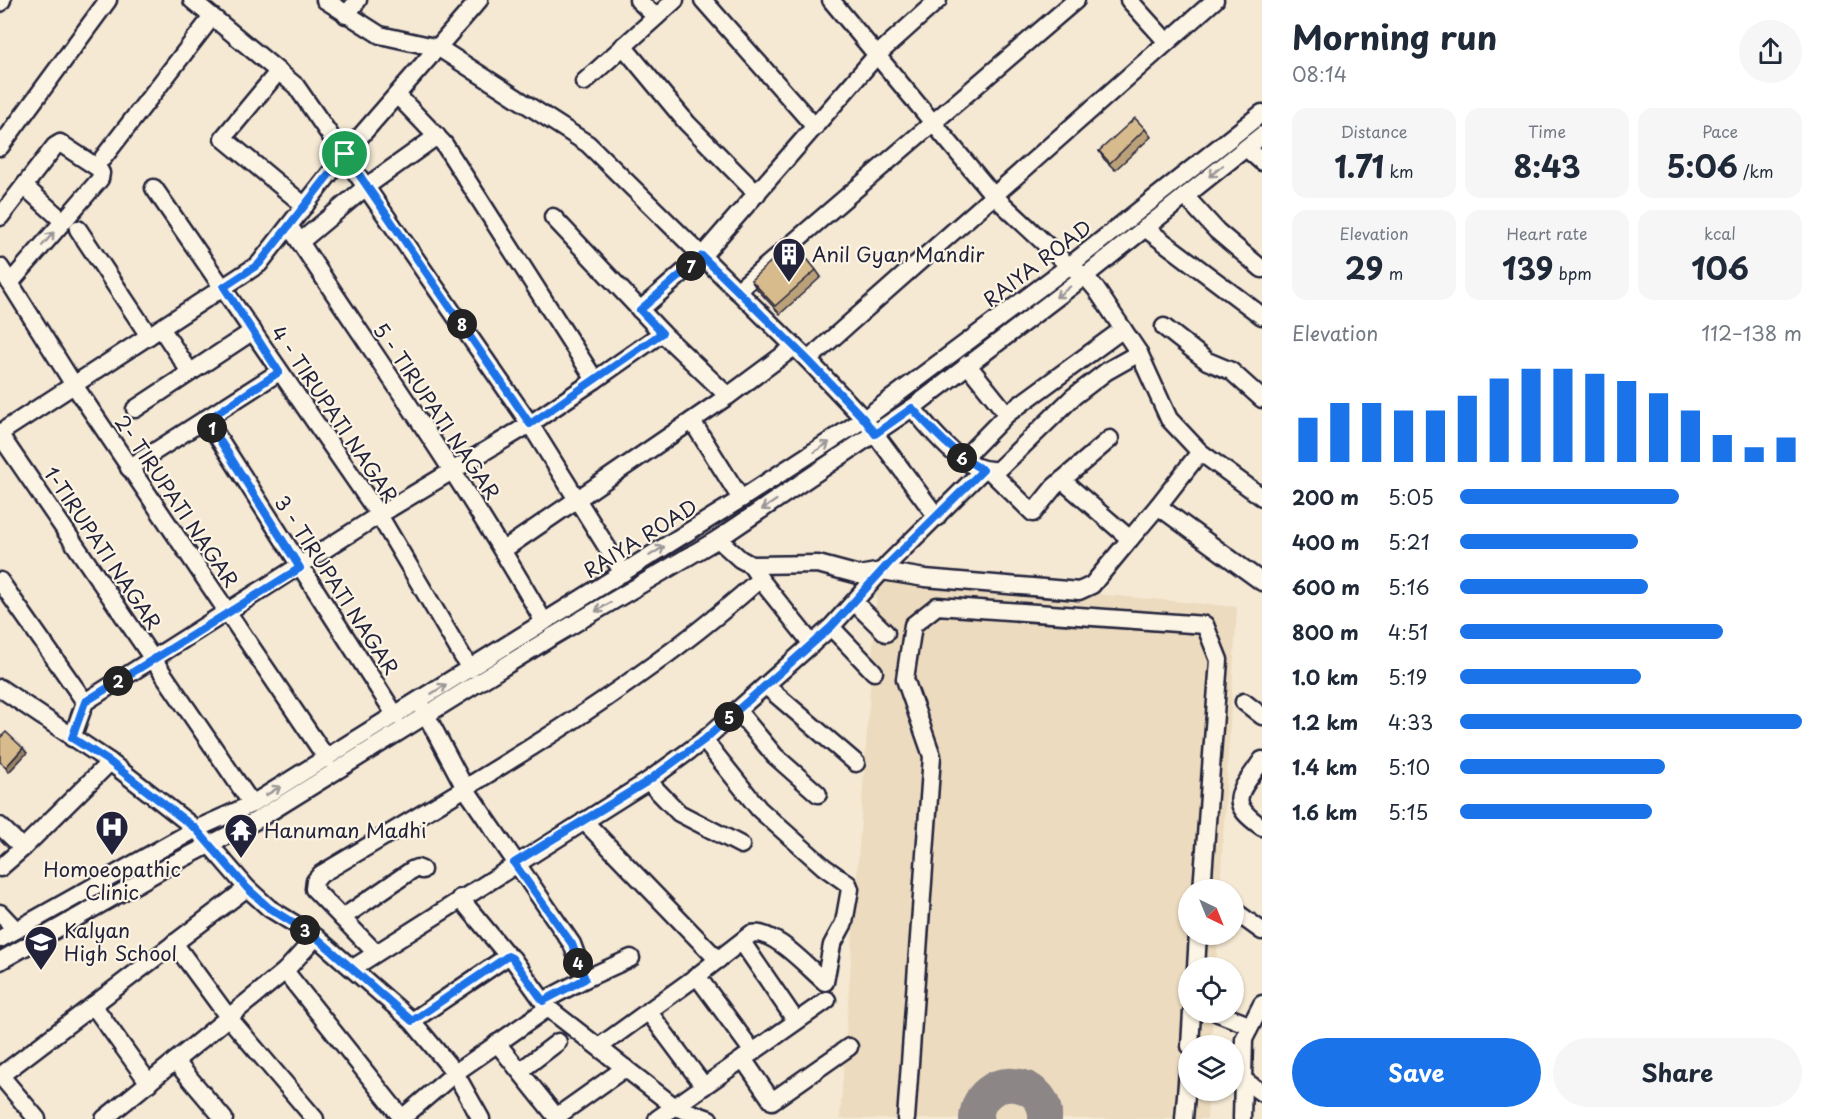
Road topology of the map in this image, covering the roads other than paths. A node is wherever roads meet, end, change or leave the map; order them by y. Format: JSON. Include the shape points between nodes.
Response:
{"nodes":[{"id":1,"x":108,"y":0,"type":"edge"},
{"id":2,"x":192,"y":0,"type":"edge"},
{"id":3,"x":325,"y":0,"type":"edge"},
{"id":4,"x":358,"y":0,"type":"edge"},
{"id":5,"x":478,"y":0,"type":"edge"},
{"id":6,"x":638,"y":0,"type":"edge"},
{"id":7,"x":675,"y":0,"type":"edge"},
{"id":8,"x":703,"y":0,"type":"edge"},
{"id":9,"x":831,"y":0,"type":"edge"},
{"id":10,"x":938,"y":0,"type":"edge"},
{"id":11,"x":1076,"y":0,"type":"edge"},
{"id":12,"x":1129,"y":0,"type":"edge"},
{"id":13,"x":1215,"y":0,"type":"edge"},
{"id":14,"x":346,"y":15,"type":"junction"},
{"id":15,"x":212,"y":17,"type":"junction"},
{"id":16,"x":656,"y":17,"type":"junction"},
{"id":17,"x":1166,"y":41,"type":"junction"},
{"id":18,"x":623,"y":46,"type":"junction"},
{"id":19,"x":439,"y":48,"type":"junction"},
{"id":20,"x":876,"y":56,"type":"junction"},
{"id":21,"x":278,"y":72,"type":"junction"},
{"id":22,"x":584,"y":82,"type":"dead end"},
{"id":23,"x":397,"y":96,"type":"junction"},
{"id":24,"x":1262,"y":113,"type":"edge"},
{"id":25,"x":934,"y":121,"type":"junction"},
{"id":26,"x":815,"y":128,"type":"junction"},
{"id":27,"x":1262,"y":135,"type":"edge"},
{"id":28,"x":437,"y":136,"type":"junction"},
{"id":29,"x":1,"y":143,"type":"edge"},
{"id":30,"x":1246,"y":148,"type":"junction"},
{"id":31,"x":345,"y":154,"type":"junction"},
{"id":32,"x":103,"y":158,"type":"dead end"},
{"id":33,"x":1262,"y":162,"type":"edge"},
{"id":34,"x":24,"y":186,"type":"junction"},
{"id":35,"x":367,"y":186,"type":"junction"},
{"id":36,"x":154,"y":188,"type":"dead end"},
{"id":37,"x":757,"y":194,"type":"junction"},
{"id":38,"x":993,"y":195,"type":"junction"},
{"id":39,"x":1185,"y":196,"type":"junction"},
{"id":40,"x":305,"y":206,"type":"junction"},
{"id":41,"x":0,"y":217,"type":"edge"},
{"id":42,"x":553,"y":217,"type":"dead end"},
{"id":43,"x":71,"y":225,"type":"junction"},
{"id":44,"x":290,"y":226,"type":"junction"},
{"id":45,"x":1145,"y":228,"type":"junction"},
{"id":46,"x":300,"y":242,"type":"junction"},
{"id":47,"x":702,"y":256,"type":"junction"},
{"id":48,"x":1069,"y":266,"type":"junction"},
{"id":49,"x":0,"y":267,"type":"edge"},
{"id":50,"x":1262,"y":269,"type":"edge"},
{"id":51,"x":1085,"y":276,"type":"junction"},
{"id":52,"x":10,"y":283,"type":"junction"},
{"id":53,"x":224,"y":287,"type":"junction"},
{"id":54,"x":737,"y":291,"type":"junction"},
{"id":55,"x":640,"y":310,"type":"junction"},
{"id":56,"x":1262,"y":316,"type":"edge"},
{"id":57,"x":1164,"y":327,"type":"dead end"},
{"id":58,"x":1124,"y":329,"type":"junction"},
{"id":59,"x":253,"y":331,"type":"junction"},
{"id":60,"x":155,"y":332,"type":"junction"},
{"id":61,"x":662,"y":333,"type":"junction"},
{"id":62,"x":794,"y":347,"type":"junction"},
{"id":63,"x":1139,"y":353,"type":"junction"},
{"id":64,"x":808,"y":360,"type":"junction"},
{"id":65,"x":967,"y":364,"type":"junction"},
{"id":66,"x":190,"y":372,"type":"junction"},
{"id":67,"x":279,"y":372,"type":"junction"},
{"id":68,"x":595,"y":380,"type":"junction"},
{"id":69,"x":74,"y":385,"type":"junction"},
{"id":70,"x":728,"y":396,"type":"junction"},
{"id":71,"x":1262,"y":399,"type":"edge"},
{"id":72,"x":912,"y":408,"type":"junction"},
{"id":73,"x":135,"y":409,"type":"dead end"},
{"id":74,"x":1007,"y":414,"type":"junction"},
{"id":75,"x":864,"y":419,"type":"junction"},
{"id":76,"x":207,"y":420,"type":"junction"},
{"id":77,"x":692,"y":421,"type":"junction"},
{"id":78,"x":530,"y":424,"type":"junction"},
{"id":79,"x":0,"y":434,"type":"edge"},
{"id":80,"x":875,"y":434,"type":"junction"},
{"id":81,"x":1110,"y":439,"type":"dead end"},
{"id":82,"x":1200,"y":452,"type":"junction"},
{"id":83,"x":963,"y":459,"type":"junction"},
{"id":84,"x":129,"y":468,"type":"junction"},
{"id":85,"x":986,"y":470,"type":"junction"},
{"id":86,"x":454,"y":471,"type":"junction"},
{"id":87,"x":1062,"y":480,"type":"junction"},
{"id":88,"x":1262,"y":497,"type":"edge"},
{"id":89,"x":575,"y":499,"type":"junction"},
{"id":90,"x":741,"y":499,"type":"junction"},
{"id":91,"x":1158,"y":506,"type":"junction"},
{"id":92,"x":379,"y":515,"type":"junction"},
{"id":93,"x":937,"y":517,"type":"junction"},
{"id":94,"x":1130,"y":538,"type":"junction"},
{"id":95,"x":718,"y":539,"type":"junction"},
{"id":96,"x":503,"y":550,"type":"junction"},
{"id":97,"x":300,"y":568,"type":"junction"},
{"id":98,"x":882,"y":571,"type":"junction"},
{"id":99,"x":756,"y":572,"type":"junction"},
{"id":100,"x":623,"y":573,"type":"junction"},
{"id":101,"x":1260,"y":576,"type":"edge"},
{"id":102,"x":0,"y":581,"type":"edge"},
{"id":103,"x":854,"y":602,"type":"junction"},
{"id":104,"x":226,"y":613,"type":"junction"},
{"id":105,"x":544,"y":622,"type":"junction"},
{"id":106,"x":831,"y":627,"type":"junction"},
{"id":107,"x":886,"y":633,"type":"dead end"},
{"id":108,"x":812,"y":644,"type":"junction"},
{"id":109,"x":153,"y":658,"type":"junction"},
{"id":110,"x":471,"y":669,"type":"junction"},
{"id":111,"x":874,"y":672,"type":"dead end"},
{"id":112,"x":766,"y":686,"type":"junction"},
{"id":113,"x":0,"y":688,"type":"edge"},
{"id":114,"x":85,"y":702,"type":"junction"},
{"id":115,"x":1244,"y":702,"type":"dead end"},
{"id":116,"x":424,"y":709,"type":"junction"},
{"id":117,"x":738,"y":710,"type":"junction"},
{"id":118,"x":396,"y":716,"type":"junction"},
{"id":119,"x":1262,"y":716,"type":"edge"},
{"id":120,"x":72,"y":738,"type":"junction"},
{"id":121,"x":704,"y":740,"type":"junction"},
{"id":122,"x":327,"y":759,"type":"junction"},
{"id":123,"x":1262,"y":760,"type":"edge"},
{"id":124,"x":110,"y":762,"type":"junction"},
{"id":125,"x":856,"y":763,"type":"dead end"},
{"id":126,"x":648,"y":781,"type":"junction"},
{"id":127,"x":465,"y":788,"type":"junction"},
{"id":128,"x":818,"y":794,"type":"dead end"},
{"id":129,"x":252,"y":804,"type":"junction"},
{"id":130,"x":584,"y":820,"type":"junction"},
{"id":131,"x":0,"y":826,"type":"edge"},
{"id":132,"x":1262,"y":827,"type":"edge"},
{"id":133,"x":196,"y":829,"type":"junction"},
{"id":134,"x":741,"y":845,"type":"dead end"},
{"id":135,"x":210,"y":846,"type":"junction"},
{"id":136,"x":23,"y":848,"type":"junction"},
{"id":137,"x":514,"y":863,"type":"junction"},
{"id":138,"x":0,"y":868,"type":"edge"},
{"id":139,"x":422,"y":870,"type":"dead end"},
{"id":140,"x":1203,"y":879,"type":"edge"},
{"id":141,"x":247,"y":888,"type":"junction"},
{"id":142,"x":460,"y":898,"type":"junction"},
{"id":143,"x":0,"y":913,"type":"edge"},
{"id":144,"x":342,"y":918,"type":"junction"},
{"id":145,"x":1244,"y":918,"type":"edge"},
{"id":146,"x":16,"y":930,"type":"junction"},
{"id":147,"x":1262,"y":931,"type":"edge"},
{"id":148,"x":316,"y":937,"type":"junction"},
{"id":149,"x":0,"y":939,"type":"edge"},
{"id":150,"x":742,"y":942,"type":"junction"},
{"id":151,"x":174,"y":943,"type":"junction"},
{"id":152,"x":376,"y":952,"type":"junction"},
{"id":153,"x":508,"y":956,"type":"junction"},
{"id":154,"x":631,"y":958,"type":"dead end"},
{"id":155,"x":718,"y":960,"type":"junction"},
{"id":156,"x":0,"y":961,"type":"edge"},
{"id":157,"x":352,"y":968,"type":"junction"},
{"id":158,"x":285,"y":971,"type":"junction"},
{"id":159,"x":697,"y":976,"type":"junction"},
{"id":160,"x":585,"y":979,"type":"junction"},
{"id":161,"x":826,"y":1000,"type":"dead end"},
{"id":162,"x":1262,"y":1004,"type":"edge"},
{"id":163,"x":93,"y":1005,"type":"junction"},
{"id":164,"x":546,"y":1005,"type":"junction"},
{"id":165,"x":648,"y":1011,"type":"junction"},
{"id":166,"x":229,"y":1018,"type":"junction"},
{"id":167,"x":412,"y":1021,"type":"junction"},
{"id":168,"x":796,"y":1021,"type":"junction"},
{"id":169,"x":1244,"y":1023,"type":"edge"},
{"id":170,"x":1249,"y":1025,"type":"junction"},
{"id":171,"x":558,"y":1042,"type":"dead end"},
{"id":172,"x":497,"y":1043,"type":"junction"},
{"id":173,"x":1244,"y":1044,"type":"edge"},
{"id":174,"x":599,"y":1047,"type":"junction"},
{"id":175,"x":849,"y":1047,"type":"dead end"},
{"id":176,"x":748,"y":1055,"type":"junction"},
{"id":177,"x":175,"y":1061,"type":"junction"},
{"id":178,"x":625,"y":1068,"type":"junction"},
{"id":179,"x":520,"y":1071,"type":"junction"},
{"id":180,"x":455,"y":1073,"type":"junction"},
{"id":181,"x":0,"y":1075,"type":"edge"},
{"id":182,"x":1244,"y":1080,"type":"edge"},
{"id":183,"x":149,"y":1083,"type":"junction"},
{"id":184,"x":704,"y":1086,"type":"junction"},
{"id":185,"x":1262,"y":1093,"type":"edge"},
{"id":186,"x":1186,"y":1101,"type":"edge"},
{"id":187,"x":1242,"y":1101,"type":"edge"},
{"id":188,"x":675,"y":1107,"type":"junction"},
{"id":189,"x":123,"y":1113,"type":"edge"},
{"id":190,"x":407,"y":1117,"type":"edge"},
{"id":191,"x":557,"y":1118,"type":"edge"},
{"id":192,"x":37,"y":1119,"type":"edge"},
{"id":193,"x":104,"y":1119,"type":"edge"},
{"id":194,"x":224,"y":1119,"type":"edge"},
{"id":195,"x":315,"y":1119,"type":"edge"},
{"id":196,"x":481,"y":1119,"type":"edge"},
{"id":197,"x":657,"y":1119,"type":"edge"},
{"id":198,"x":710,"y":1119,"type":"edge"},
{"id":199,"x":906,"y":1119,"type":"edge"},
{"id":200,"x":1184,"y":1119,"type":"edge"},
{"id":201,"x":1242,"y":1119,"type":"edge"}],
"edges":[{"from":1,"to":29,"type":"street"},
{"from":2,"to":15,"type":"street"},
{"from":3,"to":14,"type":"street"},
{"from":4,"to":14,"type":"street"},
{"from":5,"to":19,"type":"street"},
{"from":6,"to":16,"type":"street"},
{"from":7,"to":16,"type":"street"},
{"from":8,"to":26,"type":"street"},
{"from":9,"to":20,"type":"street"},
{"from":10,"to":20,"type":"street"},
{"from":11,"to":25,"type":"street"},
{"from":12,"to":17,"type":"street"},
{"from":13,"to":17,"type":"street"},
{"from":14,"to":19,"type":"street","via":[[380,35]]},
{"from":15,"to":21,"type":"street"},
{"from":15,"to":32,"type":"street"},
{"from":16,"to":18,"type":"street"},
{"from":17,"to":38,"type":"street"},
{"from":18,"to":22,"type":"street"},
{"from":18,"to":37,"type":"street","via":[[687,123]]},
{"from":19,"to":23,"type":"street"},
{"from":19,"to":47,"type":"street","via":[[588,144]]},
{"from":20,"to":25,"type":"street"},
{"from":20,"to":26,"type":"street"},
{"from":21,"to":31,"type":"street","via":[[296,86]]},
{"from":21,"to":40,"type":"street","via":[[223,138]]},
{"from":23,"to":28,"type":"street"},
{"from":23,"to":31,"type":"street"},
{"from":24,"to":48,"type":"street","name":"RAIYA ROAD"},
{"from":25,"to":38,"type":"street"},
{"from":25,"to":54,"type":"street"},
{"from":26,"to":37,"type":"street"},
{"from":27,"to":30,"type":"street","name":"RAIYA ROAD"},
{"from":28,"to":35,"type":"street"},
{"from":28,"to":68,"type":"street"},
{"from":30,"to":33,"type":"street"},
{"from":30,"to":39,"type":"street","name":"RAIYA ROAD","one_way":true},
{"from":31,"to":35,"type":"street"},
{"from":31,"to":40,"type":"street"},
{"from":34,"to":41,"type":"street"},
{"from":34,"to":43,"type":"street"},
{"from":34,"to":43,"type":"street","via":[[60,143],[98,168],[100,178]]},
{"from":35,"to":46,"type":"street"},
{"from":35,"to":78,"type":"street"},
{"from":36,"to":53,"type":"street","name":"4 - TIRUPATI NAGAR"},
{"from":37,"to":47,"type":"street"},
{"from":38,"to":48,"type":"street"},
{"from":38,"to":64,"type":"street"},
{"from":39,"to":45,"type":"street","name":"RAIYA ROAD"},
{"from":39,"to":50,"type":"street","via":[[1216,231]]},
{"from":40,"to":44,"type":"street"},
{"from":42,"to":55,"type":"street"},
{"from":52,"to":43,"type":"street","one_way":true},
{"from":43,"to":60,"type":"street"},
{"from":44,"to":46,"type":"street","name":"5 - TIRUPATI NAGAR"},
{"from":44,"to":53,"type":"street","via":[[259,264]]},
{"from":45,"to":51,"type":"street","name":"RAIYA ROAD"},
{"from":45,"to":56,"type":"street"},
{"from":46,"to":86,"type":"street","name":"5 - TIRUPATI NAGAR"},
{"from":47,"to":54,"type":"street"},
{"from":47,"to":55,"type":"street"},
{"from":48,"to":51,"type":"street"},
{"from":48,"to":75,"type":"street","name":"RAIYA ROAD"},
{"from":49,"to":52,"type":"street","name":"2- TIRUPATI NAGAR"},
{"from":51,"to":58,"type":"street"},
{"from":51,"to":65,"type":"street","name":"RAIYA ROAD","one_way":true},
{"from":52,"to":69,"type":"street","name":"2- TIRUPATI NAGAR"},
{"from":53,"to":59,"type":"street","name":"4 - TIRUPATI NAGAR"},
{"from":53,"to":60,"type":"street"},
{"from":54,"to":62,"type":"street"},
{"from":55,"to":61,"type":"street"},
{"from":57,"to":71,"type":"street","via":[[1207,361],[1231,371]]},
{"from":58,"to":63,"type":"street"},
{"from":58,"to":74,"type":"street"},
{"from":59,"to":66,"type":"street"},
{"from":59,"to":67,"type":"street","name":"4 - TIRUPATI NAGAR"},
{"from":60,"to":66,"type":"street"},
{"from":60,"to":69,"type":"street"},
{"from":61,"to":68,"type":"street"},
{"from":61,"to":70,"type":"street"},
{"from":62,"to":64,"type":"street"},
{"from":62,"to":70,"type":"street"},
{"from":63,"to":82,"type":"street","via":[[1169,419]]},
{"from":63,"to":85,"type":"street","via":[[1073,397],[998,470]]},
{"from":64,"to":75,"type":"street"},
{"from":65,"to":72,"type":"street","name":"RAIYA ROAD"},
{"from":65,"to":74,"type":"street"},
{"from":66,"to":73,"type":"street"},
{"from":67,"to":76,"type":"street"},
{"from":67,"to":92,"type":"street","name":"4 - TIRUPATI NAGAR"},
{"from":68,"to":78,"type":"street"},
{"from":69,"to":79,"type":"street"},
{"from":69,"to":84,"type":"street","name":"2- TIRUPATI NAGAR"},
{"from":70,"to":77,"type":"street"},
{"from":72,"to":80,"type":"street","name":"RAIYA ROAD"},
{"from":72,"to":83,"type":"street"},
{"from":74,"to":83,"type":"street"},
{"from":75,"to":80,"type":"street"},
{"from":90,"to":75,"type":"street","name":"RAIYA ROAD","one_way":true},
{"from":76,"to":84,"type":"street"},
{"from":76,"to":97,"type":"street","name":"3 - TIRUPATI NAGAR"},
{"from":77,"to":89,"type":"street"},
{"from":77,"to":90,"type":"street"},
{"from":78,"to":86,"type":"street"},
{"from":78,"to":89,"type":"street"},
{"from":79,"to":109,"type":"street","name":"1-TIRUPATI NAGAR"},
{"from":80,"to":93,"type":"street"},
{"from":80,"to":95,"type":"street","name":"RAIYA ROAD","one_way":true},
{"from":81,"to":87,"type":"street"},
{"from":82,"to":88,"type":"street"},
{"from":82,"to":91,"type":"street"},
{"from":83,"to":85,"type":"street"},
{"from":84,"to":104,"type":"street","name":"2- TIRUPATI NAGAR"},
{"from":85,"to":87,"type":"street","via":[[1033,513]]},
{"from":85,"to":93,"type":"street"},
{"from":86,"to":92,"type":"street"},
{"from":86,"to":96,"type":"street","name":"5 - TIRUPATI NAGAR"},
{"from":87,"to":94,"type":"street"},
{"from":89,"to":96,"type":"street"},
{"from":89,"to":100,"type":"street"},
{"from":100,"to":90,"type":"street","name":"RAIYA ROAD","one_way":true},
{"from":91,"to":94,"type":"street"},
{"from":91,"to":101,"type":"street"},
{"from":92,"to":97,"type":"street"},
{"from":92,"to":110,"type":"street","name":"4 - TIRUPATI NAGAR"},
{"from":93,"to":98,"type":"street"},
{"from":94,"to":98,"type":"street","via":[[1092,585],[1079,591]]},
{"from":95,"to":99,"type":"street"},
{"from":95,"to":116,"type":"street","name":"RAIYA ROAD","one_way":true},
{"from":96,"to":105,"type":"street","name":"5 - TIRUPATI NAGAR"},
{"from":97,"to":104,"type":"street"},
{"from":97,"to":118,"type":"street","name":"3 - TIRUPATI NAGAR"},
{"from":98,"to":99,"type":"street","via":[[859,575],[818,564]]},
{"from":98,"to":103,"type":"street"},
{"from":99,"to":108,"type":"street"},
{"from":99,"to":127,"type":"street","via":[[721,614],[597,704]]},
{"from":100,"to":105,"type":"street","name":"RAIYA ROAD"},
{"from":102,"to":114,"type":"street"},
{"from":103,"to":106,"type":"street"},
{"from":103,"to":107,"type":"street"},
{"from":104,"to":109,"type":"street"},
{"from":104,"to":122,"type":"street","name":"2- TIRUPATI NAGAR"},
{"from":105,"to":110,"type":"street","name":"RAIYA ROAD"},
{"from":106,"to":108,"type":"street"},
{"from":106,"to":111,"type":"street"},
{"from":108,"to":112,"type":"street"},
{"from":109,"to":114,"type":"street"},
{"from":109,"to":129,"type":"street","name":"1-TIRUPATI NAGAR"},
{"from":116,"to":110,"type":"street","name":"RAIYA ROAD","one_way":true},
{"from":112,"to":117,"type":"street"},
{"from":112,"to":125,"type":"street"},
{"from":113,"to":120,"type":"street"},
{"from":114,"to":120,"type":"street"},
{"from":115,"to":119,"type":"street"},
{"from":116,"to":118,"type":"street","name":"RAIYA ROAD"},
{"from":116,"to":127,"type":"street"},
{"from":116,"to":135,"type":"street","name":"RAIYA ROAD","via":[[336,773]]},
{"from":117,"to":121,"type":"street"},
{"from":117,"to":128,"type":"street","via":[[775,756]]},
{"from":118,"to":122,"type":"street","name":"RAIYA ROAD"},
{"from":120,"to":124,"type":"street"},
{"from":121,"to":126,"type":"street"},
{"from":121,"to":150,"type":"street","via":[[759,808],[848,884],[850,890],[825,982],[764,933],[751,934]]},
{"from":129,"to":122,"type":"street","name":"RAIYA ROAD","one_way":true},
{"from":123,"to":132,"type":"street","via":[[1239,795],[1239,806],[1244,815]]},
{"from":124,"to":133,"type":"street"},
{"from":124,"to":136,"type":"street"},
{"from":126,"to":130,"type":"street"},
{"from":126,"to":134,"type":"street","via":[[679,813]]},
{"from":127,"to":137,"type":"street"},
{"from":127,"to":144,"type":"street","via":[[321,874],[314,889]]},
{"from":129,"to":133,"type":"street","name":"RAIYA ROAD"},
{"from":130,"to":137,"type":"street"},
{"from":130,"to":155,"type":"street"},
{"from":131,"to":136,"type":"street"},
{"from":133,"to":135,"type":"street"},
{"from":133,"to":146,"type":"street","name":"RAIYA ROAD"},
{"from":135,"to":141,"type":"street"},
{"from":135,"to":156,"type":"street","name":"RAIYA ROAD"},
{"from":136,"to":138,"type":"street"},
{"from":137,"to":142,"type":"street"},
{"from":137,"to":160,"type":"street","via":[[572,944]]},
{"from":139,"to":144,"type":"street","via":[[412,870]]},
{"from":140,"to":199,"type":"street","via":[[1219,660],[1206,625],[938,606],[913,625],[905,679],[932,756]]},
{"from":141,"to":148,"type":"street","via":[[269,908]]},
{"from":141,"to":151,"type":"street"},
{"from":142,"to":152,"type":"street"},
{"from":142,"to":153,"type":"street"},
{"from":143,"to":146,"type":"street"},
{"from":144,"to":152,"type":"street"},
{"from":145,"to":147,"type":"street"},
{"from":146,"to":149,"type":"street","name":"RAIYA ROAD"},
{"from":148,"to":157,"type":"street"},
{"from":148,"to":158,"type":"street"},
{"from":150,"to":155,"type":"street"},
{"from":150,"to":168,"type":"street"},
{"from":151,"to":163,"type":"street"},
{"from":151,"to":166,"type":"street"},
{"from":152,"to":157,"type":"street"},
{"from":153,"to":164,"type":"street"},
{"from":153,"to":167,"type":"street"},
{"from":154,"to":160,"type":"street"},
{"from":155,"to":159,"type":"street"},
{"from":157,"to":167,"type":"street"},
{"from":158,"to":166,"type":"street"},
{"from":158,"to":190,"type":"street"},
{"from":159,"to":165,"type":"street"},
{"from":159,"to":176,"type":"street"},
{"from":160,"to":164,"type":"street"},
{"from":161,"to":168,"type":"street"},
{"from":162,"to":170,"type":"street"},
{"from":163,"to":181,"type":"street"},
{"from":163,"to":183,"type":"street"},
{"from":164,"to":172,"type":"street"},
{"from":164,"to":174,"type":"street"},
{"from":165,"to":174,"type":"street"},
{"from":165,"to":184,"type":"street"},
{"from":166,"to":177,"type":"street"},
{"from":166,"to":195,"type":"street"},
{"from":167,"to":180,"type":"street"},
{"from":168,"to":176,"type":"street"},
{"from":169,"to":170,"type":"street"},
{"from":170,"to":173,"type":"street"},
{"from":171,"to":179,"type":"street"},
{"from":172,"to":179,"type":"street"},
{"from":172,"to":180,"type":"street"},
{"from":174,"to":178,"type":"street"},
{"from":175,"to":176,"type":"street","via":[[772,1101]]},
{"from":176,"to":184,"type":"street"},
{"from":177,"to":183,"type":"street"},
{"from":177,"to":194,"type":"street"},
{"from":178,"to":188,"type":"street"},
{"from":178,"to":191,"type":"street"},
{"from":179,"to":191,"type":"street"},
{"from":180,"to":190,"type":"street"},
{"from":180,"to":196,"type":"street"},
{"from":181,"to":192,"type":"street"},
{"from":182,"to":185,"type":"street"},
{"from":183,"to":189,"type":"street"},
{"from":184,"to":188,"type":"street"},
{"from":186,"to":200,"type":"street"},
{"from":187,"to":201,"type":"street"},
{"from":188,"to":197,"type":"street"},
{"from":188,"to":198,"type":"street"},
{"from":189,"to":193,"type":"street"}]}
